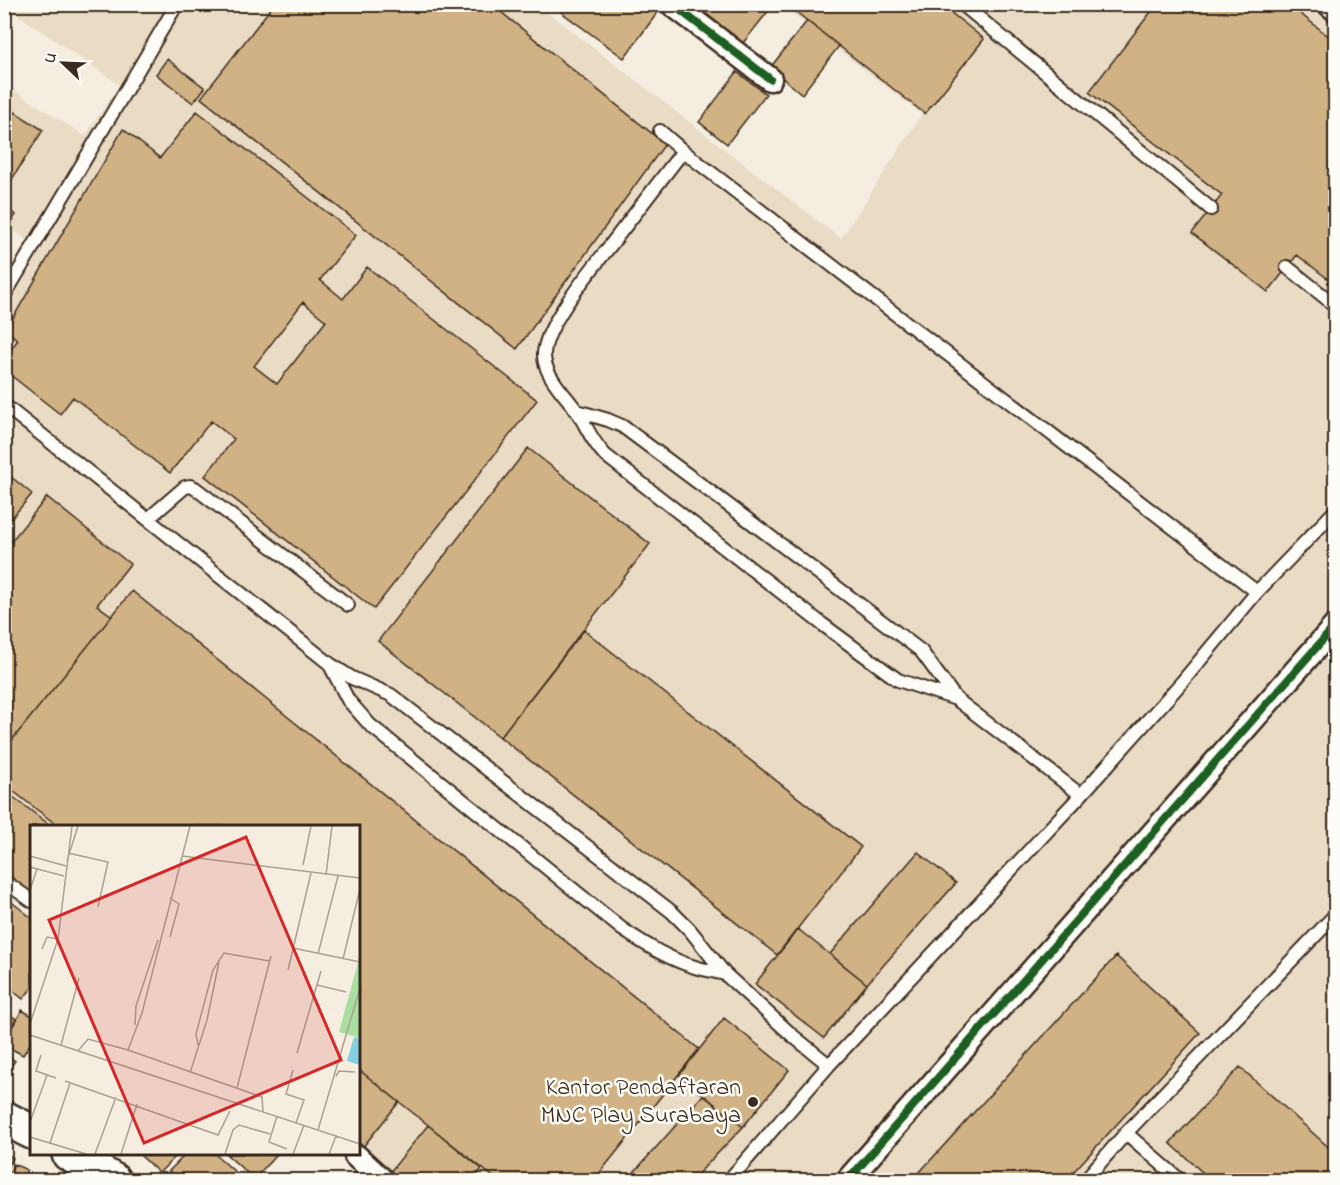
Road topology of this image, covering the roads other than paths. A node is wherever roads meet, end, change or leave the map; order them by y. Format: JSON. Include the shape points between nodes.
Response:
{"nodes":[{"id":1,"x":177,"y":4,"type":"edge"},
{"id":2,"x":672,"y":4,"type":"edge"},
{"id":3,"x":962,"y":4,"type":"edge"},
{"id":4,"x":1329,"y":4,"type":"edge"},
{"id":5,"x":1335,"y":10,"type":"edge"},
{"id":6,"x":770,"y":79,"type":"dead end"},
{"id":7,"x":660,"y":131,"type":"dead end"},
{"id":8,"x":683,"y":151,"type":"junction"},
{"id":9,"x":1211,"y":209,"type":"dead end"},
{"id":10,"x":1287,"y":267,"type":"dead end"},
{"id":11,"x":4,"y":296,"type":"edge"},
{"id":12,"x":1335,"y":306,"type":"edge"},
{"id":13,"x":4,"y":405,"type":"edge"},
{"id":14,"x":577,"y":411,"type":"junction"},
{"id":15,"x":1335,"y":510,"type":"edge"},
{"id":16,"x":148,"y":519,"type":"junction"},
{"id":17,"x":1257,"y":592,"type":"junction"},
{"id":18,"x":348,"y":606,"type":"dead end"},
{"id":19,"x":1335,"y":625,"type":"edge"},
{"id":20,"x":330,"y":664,"type":"junction"},
{"id":21,"x":956,"y":699,"type":"junction"},
{"id":22,"x":1081,"y":795,"type":"junction"},
{"id":23,"x":4,"y":881,"type":"edge"},
{"id":24,"x":30,"y":900,"type":"edge"},
{"id":25,"x":1335,"y":914,"type":"edge"},
{"id":26,"x":725,"y":974,"type":"junction"},
{"id":27,"x":829,"y":1065,"type":"junction"},
{"id":28,"x":4,"y":1118,"type":"edge"},
{"id":29,"x":30,"y":1131,"type":"edge"},
{"id":30,"x":1126,"y":1133,"type":"junction"},
{"id":31,"x":71,"y":1155,"type":"edge"},
{"id":32,"x":356,"y":1156,"type":"dead end"},
{"id":33,"x":112,"y":1180,"type":"edge"},
{"id":34,"x":382,"y":1180,"type":"edge"},
{"id":35,"x":729,"y":1180,"type":"edge"},
{"id":36,"x":848,"y":1180,"type":"edge"},
{"id":37,"x":1085,"y":1180,"type":"edge"},
{"id":38,"x":1180,"y":1180,"type":"edge"}],
"edges":[{"from":1,"to":11,"type":"lane"},
{"from":2,"to":6,"type":"street"},
{"from":3,"to":9,"type":"lane"},
{"from":4,"to":5,"type":"street"},
{"from":7,"to":8,"type":"lane"},
{"from":8,"to":14,"type":"lane","via":[[564,307],[546,341],[544,363]]},
{"from":8,"to":17,"type":"lane"},
{"from":10,"to":12,"type":"lane"},
{"from":13,"to":16,"type":"lane"},
{"from":14,"to":21,"type":"lane","via":[[622,426],[837,586],[921,651]]},
{"from":14,"to":21,"type":"lane","via":[[594,444],[605,454],[822,624],[898,680]]},
{"from":15,"to":17,"type":"lane"},
{"from":16,"to":18,"type":"lane","via":[[185,487],[195,488]]},
{"from":16,"to":20,"type":"lane"},
{"from":17,"to":22,"type":"lane"},
{"from":19,"to":36,"type":"street"},
{"from":20,"to":26,"type":"lane","via":[[392,695],[672,912]]},
{"from":20,"to":26,"type":"lane","via":[[343,693],[370,725],[622,929],[672,959]]},
{"from":21,"to":22,"type":"lane"},
{"from":22,"to":27,"type":"lane"},
{"from":23,"to":24,"type":"lane"},
{"from":25,"to":30,"type":"lane"},
{"from":26,"to":27,"type":"lane"},
{"from":27,"to":35,"type":"lane"},
{"from":28,"to":29,"type":"main road"},
{"from":30,"to":37,"type":"lane"},
{"from":30,"to":38,"type":"lane"},
{"from":31,"to":33,"type":"main road"},
{"from":32,"to":34,"type":"street"}]}
